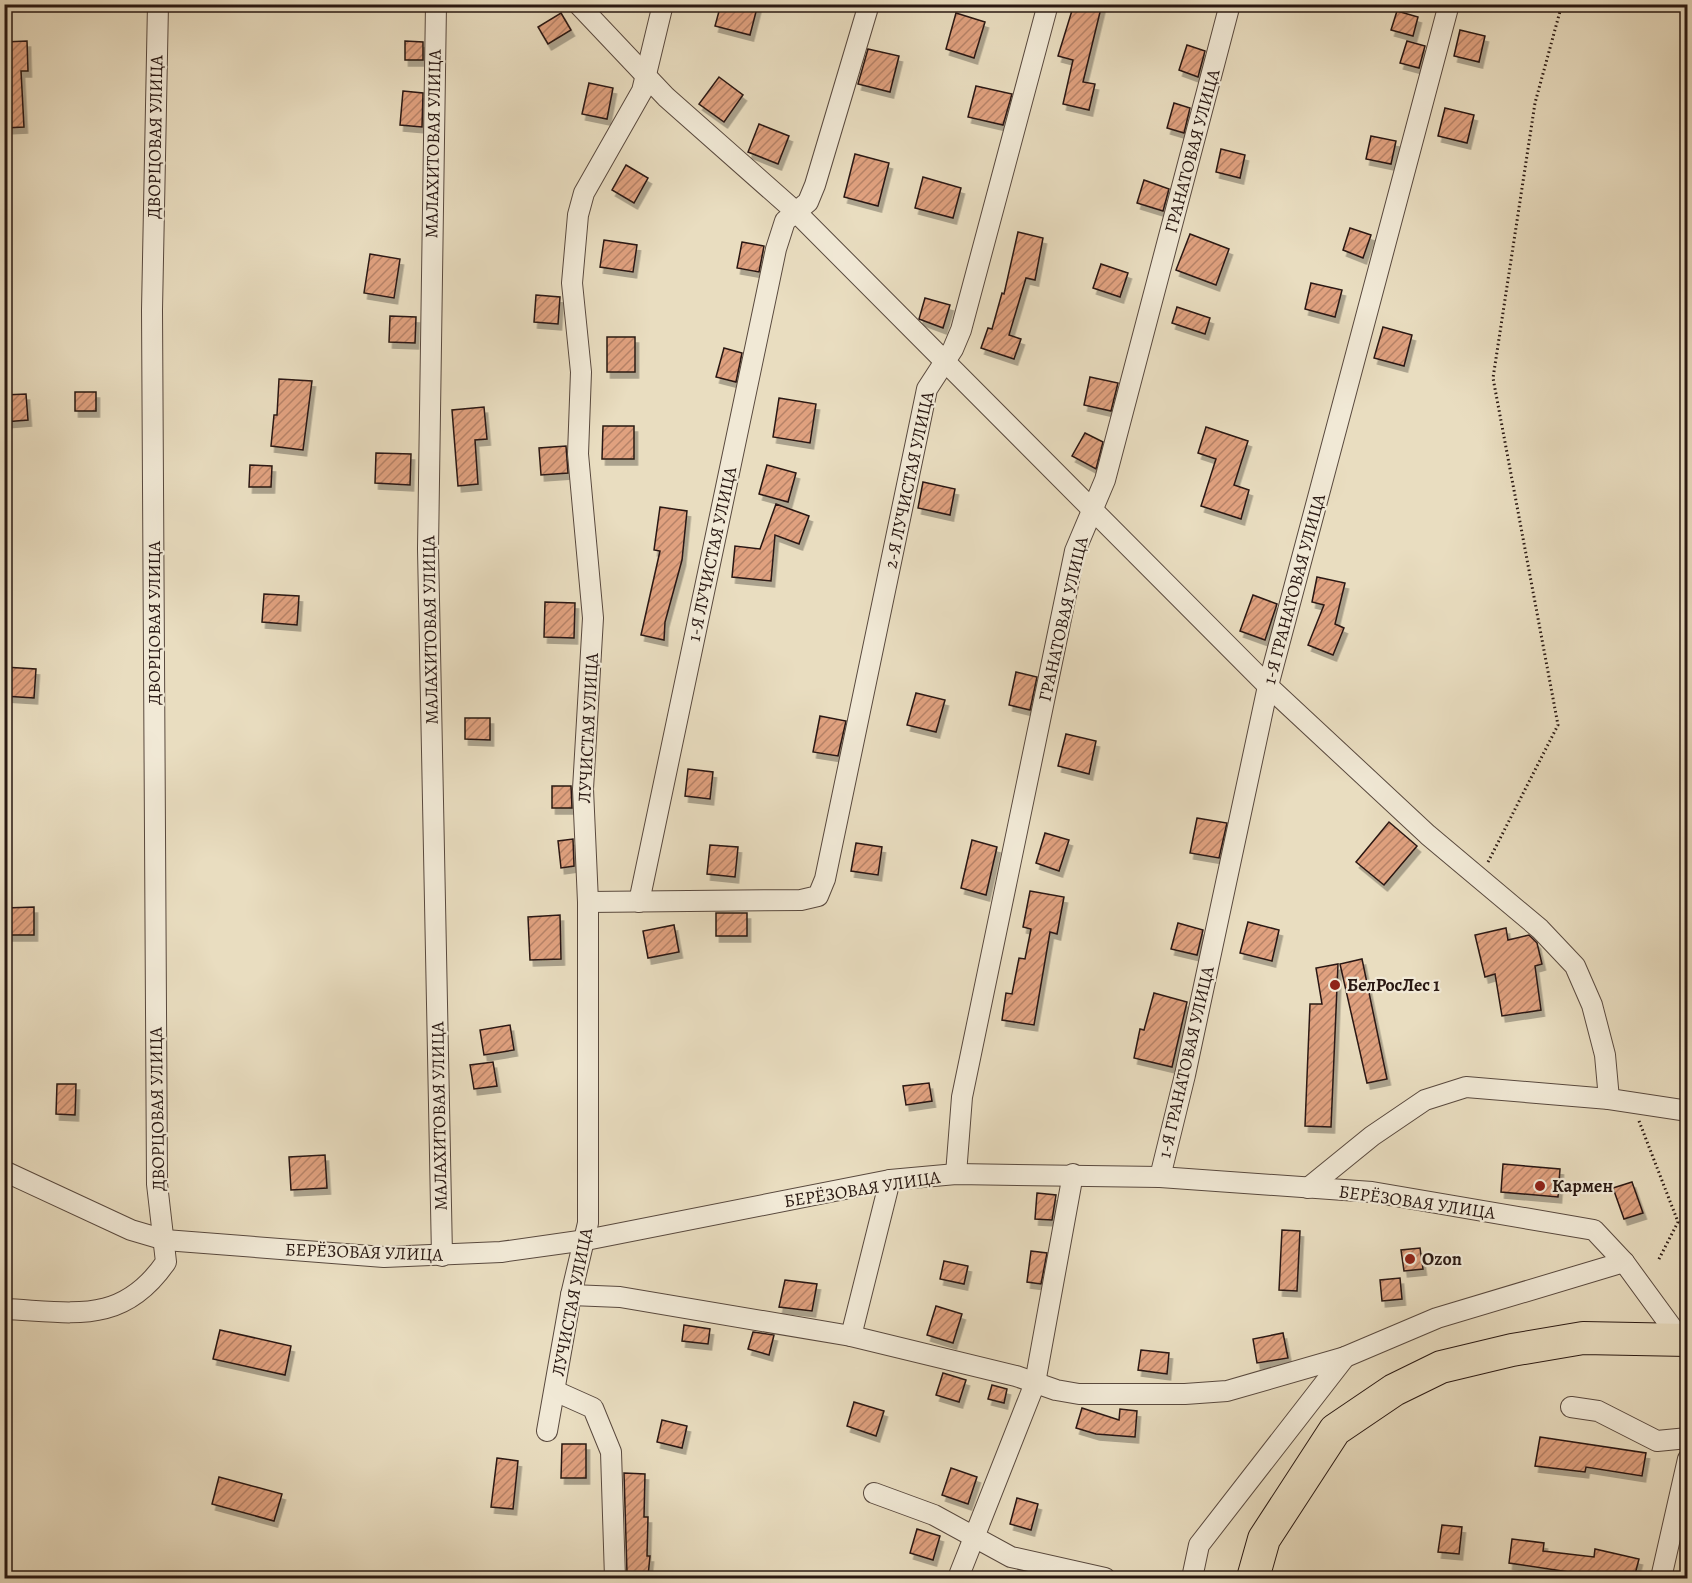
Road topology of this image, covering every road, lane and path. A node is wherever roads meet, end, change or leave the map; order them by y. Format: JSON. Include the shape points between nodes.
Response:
{"nodes":[{"id":1,"x":158,"y":4,"type":"edge"},
{"id":2,"x":436,"y":4,"type":"edge"},
{"id":3,"x":578,"y":4,"type":"edge"},
{"id":4,"x":663,"y":4,"type":"edge"},
{"id":5,"x":869,"y":4,"type":"edge"},
{"id":6,"x":1048,"y":4,"type":"edge"},
{"id":7,"x":1230,"y":4,"type":"edge"},
{"id":8,"x":1449,"y":4,"type":"edge"},
{"id":9,"x":1562,"y":4,"type":"edge"},
{"id":10,"x":646,"y":74,"type":"junction"},
{"id":11,"x":796,"y":212,"type":"junction"},
{"id":12,"x":944,"y":361,"type":"junction"},
{"id":13,"x":1092,"y":511,"type":"junction"},
{"id":14,"x":1268,"y":686,"type":"junction"},
{"id":15,"x":1481,"y":877,"type":"junction"},
{"id":16,"x":588,"y":902,"type":"junction"},
{"id":17,"x":639,"y":902,"type":"junction"},
{"id":18,"x":1608,"y":1099,"type":"junction"},
{"id":19,"x":1632,"y":1103,"type":"junction"},
{"id":20,"x":1688,"y":1111,"type":"edge"},
{"id":21,"x":4,"y":1171,"type":"edge"},
{"id":22,"x":956,"y":1174,"type":"junction"},
{"id":23,"x":1073,"y":1174,"type":"junction"},
{"id":24,"x":1160,"y":1177,"type":"junction"},
{"id":25,"x":890,"y":1180,"type":"junction"},
{"id":26,"x":1308,"y":1188,"type":"junction"},
{"id":27,"x":165,"y":1240,"type":"junction"},
{"id":28,"x":586,"y":1240,"type":"junction"},
{"id":29,"x":442,"y":1256,"type":"junction"},
{"id":30,"x":1658,"y":1261,"type":"dead end"},
{"id":31,"x":1624,"y":1262,"type":"junction"},
{"id":32,"x":571,"y":1295,"type":"junction"},
{"id":33,"x":4,"y":1309,"type":"edge"},
{"id":34,"x":851,"y":1335,"type":"junction"},
{"id":35,"x":1685,"y":1340,"type":"edge"},
{"id":36,"x":1345,"y":1358,"type":"junction"},
{"id":37,"x":1035,"y":1383,"type":"junction"},
{"id":38,"x":555,"y":1391,"type":"junction"},
{"id":39,"x":1571,"y":1407,"type":"dead end"},
{"id":40,"x":547,"y":1431,"type":"dead end"},
{"id":41,"x":1688,"y":1438,"type":"edge"},
{"id":42,"x":1688,"y":1460,"type":"edge"},
{"id":43,"x":874,"y":1493,"type":"dead end"},
{"id":44,"x":973,"y":1538,"type":"junction"},
{"id":45,"x":615,"y":1578,"type":"edge"},
{"id":46,"x":958,"y":1578,"type":"edge"},
{"id":47,"x":1105,"y":1578,"type":"edge"},
{"id":48,"x":1192,"y":1578,"type":"edge"},
{"id":49,"x":1253,"y":1578,"type":"edge"},
{"id":50,"x":1661,"y":1578,"type":"edge"}],
"edges":[{"from":1,"to":27,"type":"street","name":"ДВОРЦОВАЯ УЛИЦА","via":[[152,310],[153,562],[157,1184]]},
{"from":2,"to":29,"type":"street","name":"МАЛАХИТОВАЯ УЛИЦА","via":[[428,549]]},
{"from":3,"to":10,"type":"street"},
{"from":4,"to":10,"type":"street","name":"ЛУЧИСТАЯ УЛИЦА"},
{"from":5,"to":11,"type":"street","name":"1-Я ЛУЧИСТАЯ УЛИЦА","via":[[815,185],[808,202]]},
{"from":6,"to":12,"type":"street","name":"2-Я ЛУЧИСТАЯ УЛИЦА","via":[[961,330]]},
{"from":7,"to":13,"type":"street","name":"ГРАНАТОВАЯ УЛИЦА","via":[[1105,480]]},
{"from":8,"to":14,"type":"street","name":"1-Я ГРАНАТОВАЯ УЛИЦА"},
{"from":9,"to":15,"type":"path","via":[[1535,103],[1493,378],[1558,724]]},
{"from":10,"to":11,"type":"street","via":[[666,97]]},
{"from":10,"to":16,"type":"street","name":"ЛУЧИСТАЯ УЛИЦА","via":[[635,108],[584,193],[578,215],[572,283],[580,372],[579,465],[594,618],[583,758]]},
{"from":11,"to":12,"type":"street"},
{"from":11,"to":17,"type":"street","name":"1-Я ЛУЧИСТАЯ УЛИЦА","via":[[785,221],[776,249]]},
{"from":12,"to":13,"type":"street"},
{"from":12,"to":17,"type":"street","name":"2-Я ЛУЧИСТАЯ УЛИЦА","via":[[927,389],[825,879],[818,896],[801,900]]},
{"from":13,"to":14,"type":"street"},
{"from":13,"to":22,"type":"street","name":"ГРАНАТОВАЯ УЛИЦА","via":[[1075,551],[962,1097]]},
{"from":14,"to":15,"type":"street","via":[[1428,835]]},
{"from":14,"to":24,"type":"street","name":"1-Я ГРАНАТОВАЯ УЛИЦА"},
{"from":15,"to":18,"type":"street","via":[[1575,966],[1592,1005],[1605,1055]]},
{"from":16,"to":17,"type":"street"},
{"from":16,"to":28,"type":"street","name":"ЛУЧИСТАЯ УЛИЦА"},
{"from":18,"to":19,"type":"street"},
{"from":18,"to":26,"type":"street","via":[[1466,1088],[1425,1100],[1372,1136]]},
{"from":19,"to":20,"type":"street"},
{"from":19,"to":30,"type":"path","via":[[1678,1222]]},
{"from":21,"to":27,"type":"street","name":"БЕРЁЗОВАЯ УЛИЦА","via":[[131,1230]]},
{"from":22,"to":23,"type":"street","name":"БЕРЁЗОВАЯ УЛИЦА"},
{"from":22,"to":25,"type":"street","name":"БЕРЁЗОВАЯ УЛИЦА"},
{"from":23,"to":24,"type":"street","name":"БЕРЁЗОВАЯ УЛИЦА"},
{"from":23,"to":37,"type":"street"},
{"from":24,"to":26,"type":"street","name":"БЕРЁЗОВАЯ УЛИЦА"},
{"from":25,"to":28,"type":"street","name":"БЕРЁЗОВАЯ УЛИЦА"},
{"from":25,"to":34,"type":"street"},
{"from":26,"to":31,"type":"street","name":"БЕРЁЗОВАЯ УЛИЦА","via":[[1372,1192],[1594,1230]]},
{"from":27,"to":29,"type":"street","name":"БЕРЁЗОВАЯ УЛИЦА","via":[[384,1257]]},
{"from":27,"to":33,"type":"street","name":"ДВОРЦОВАЯ УЛИЦА","via":[[166,1262],[152,1282],[125,1304],[85,1313]]},
{"from":28,"to":29,"type":"street","name":"БЕРЁЗОВАЯ УЛИЦА"},
{"from":28,"to":32,"type":"street","name":"ЛУЧИСТАЯ УЛИЦА"},
{"from":31,"to":35,"type":"street","name":"БЕРЁЗОВАЯ УЛИЦА"},
{"from":31,"to":36,"type":"street","via":[[1437,1318]]},
{"from":32,"to":34,"type":"street","via":[[620,1297]]},
{"from":32,"to":38,"type":"street","name":"ЛУЧИСТАЯ УЛИЦА"},
{"from":34,"to":37,"type":"street"},
{"from":35,"to":49,"type":"main road","via":[[1583,1338],[1512,1350],[1441,1367],[1394,1390],[1335,1430],[1264,1539]]},
{"from":36,"to":37,"type":"street","via":[[1227,1391],[1079,1394]]},
{"from":36,"to":48,"type":"street","via":[[1199,1545]]},
{"from":37,"to":44,"type":"street"},
{"from":38,"to":40,"type":"street","name":"ЛУЧИСТАЯ УЛИЦА"},
{"from":38,"to":45,"type":"street","via":[[593,1408],[611,1452]]},
{"from":39,"to":41,"type":"street","via":[[1598,1411],[1657,1441]]},
{"from":42,"to":50,"type":"street"},
{"from":43,"to":44,"type":"street","via":[[934,1515]]},
{"from":44,"to":46,"type":"street"},
{"from":44,"to":47,"type":"street","via":[[1011,1557]]}]}
